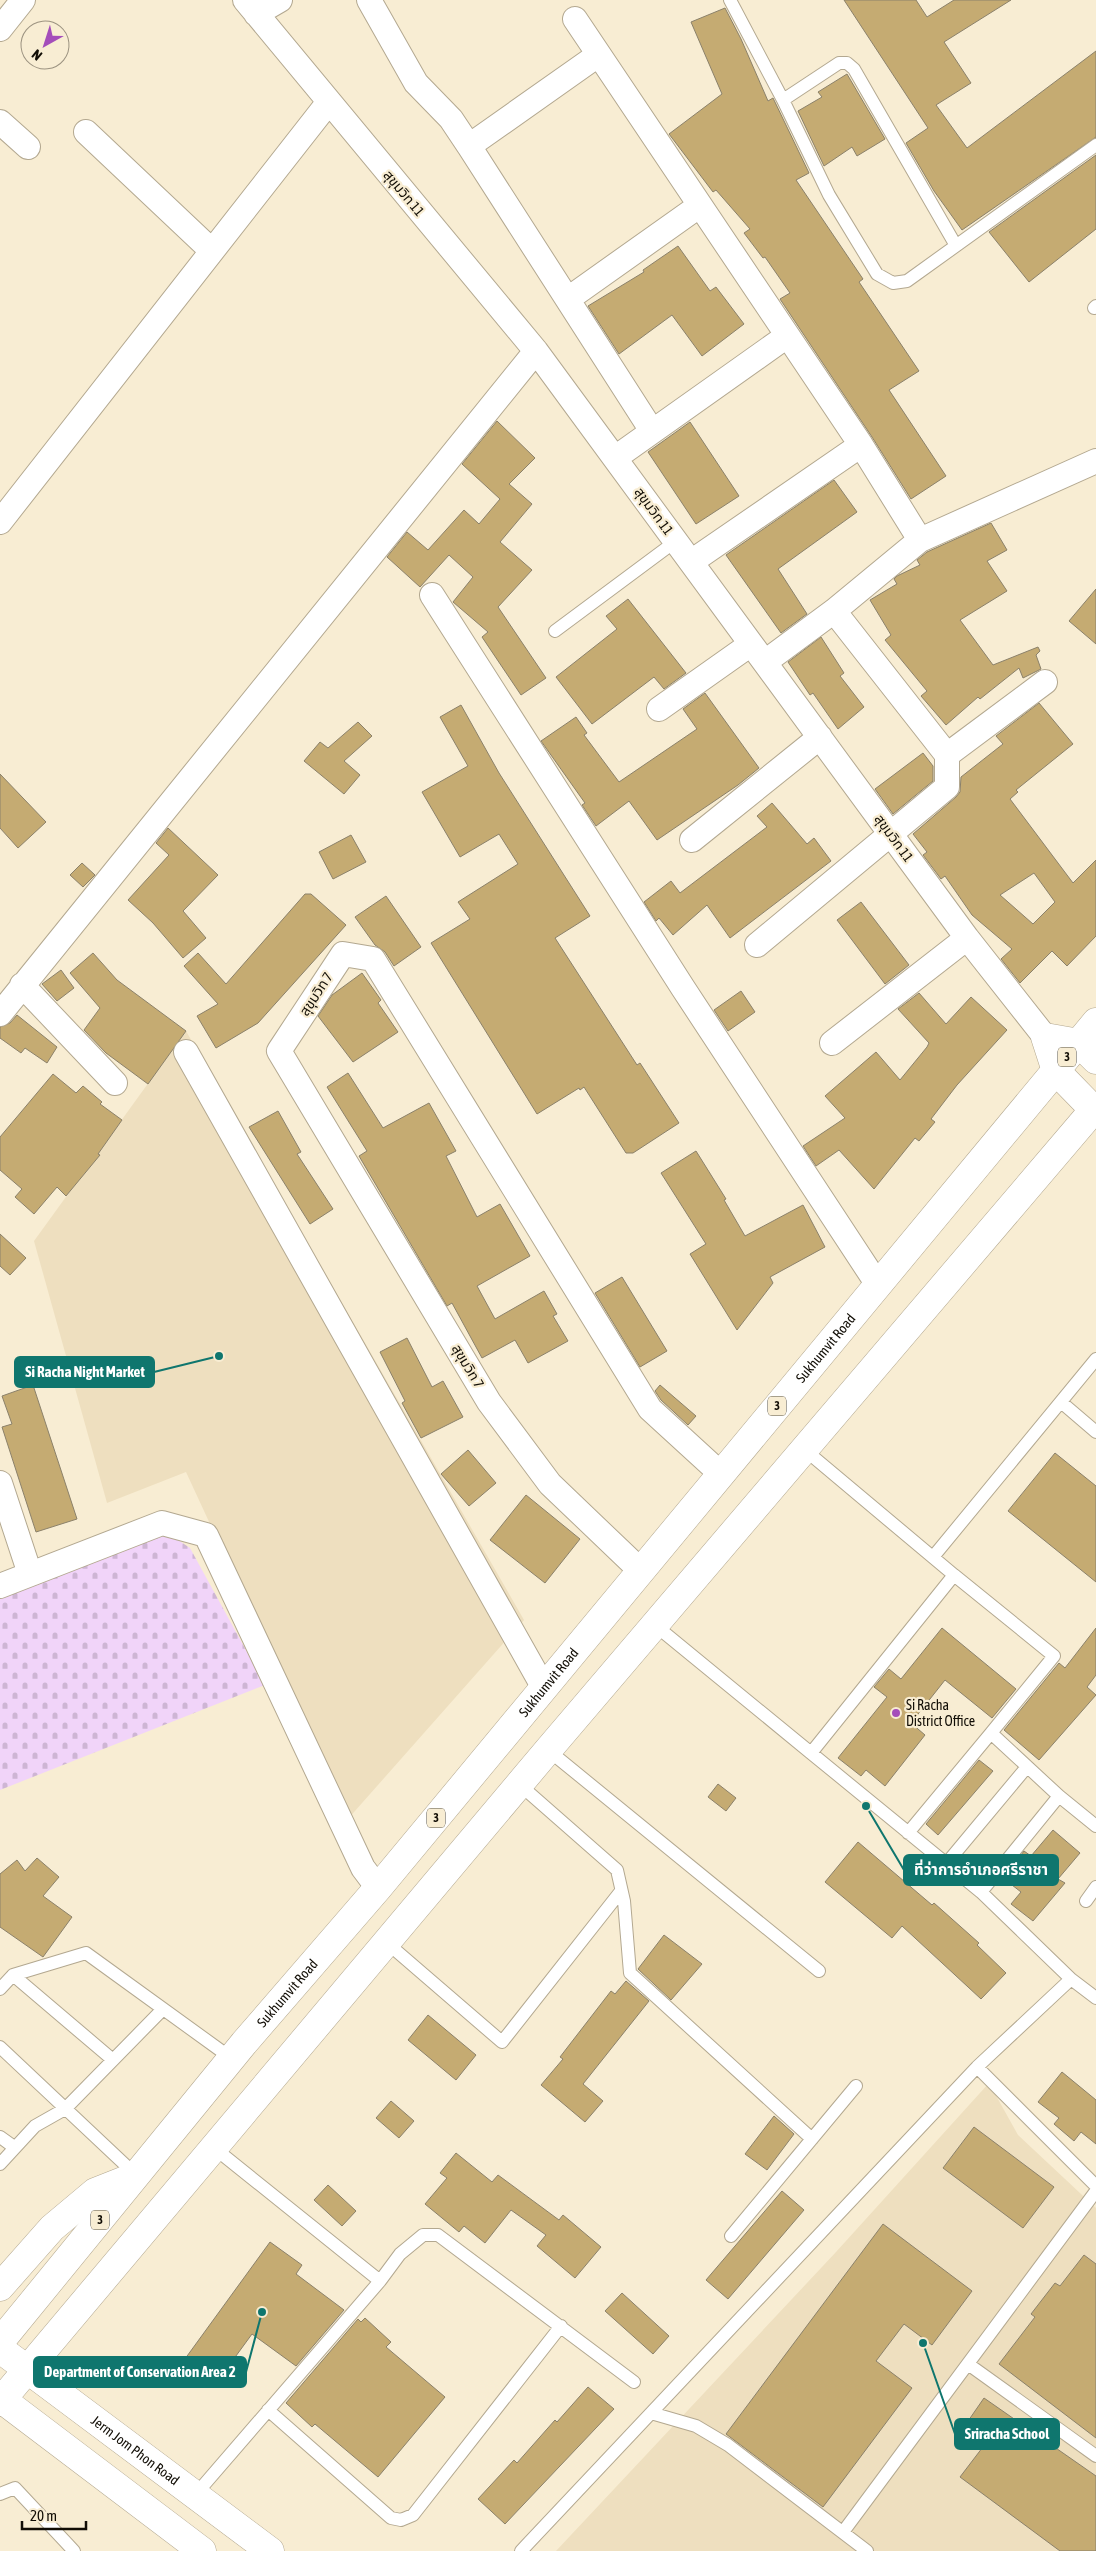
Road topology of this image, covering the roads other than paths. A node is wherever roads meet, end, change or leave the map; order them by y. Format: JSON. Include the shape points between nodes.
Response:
{"nodes":[{"id":1,"x":23,"y":0,"type":"edge"},
{"id":2,"x":280,"y":0,"type":"edge"},
{"id":3,"x":369,"y":0,"type":"edge"},
{"id":4,"x":730,"y":0,"type":"edge"},
{"id":5,"x":251,"y":7,"type":"edge"},
{"id":6,"x":575,"y":19,"type":"dead end"},
{"id":7,"x":0,"y":29,"type":"edge"},
{"id":8,"x":598,"y":55,"type":"junction"},
{"id":9,"x":783,"y":100,"type":"junction"},
{"id":10,"x":328,"y":103,"type":"junction"},
{"id":11,"x":0,"y":122,"type":"edge"},
{"id":12,"x":86,"y":132,"type":"dead end"},
{"id":13,"x":1096,"y":145,"type":"edge"},
{"id":14,"x":469,"y":146,"type":"junction"},
{"id":15,"x":28,"y":147,"type":"dead end"},
{"id":16,"x":700,"y":206,"type":"junction"},
{"id":17,"x":955,"y":244,"type":"junction"},
{"id":18,"x":212,"y":251,"type":"junction"},
{"id":19,"x":568,"y":299,"type":"junction"},
{"id":20,"x":787,"y":336,"type":"junction"},
{"id":21,"x":536,"y":352,"type":"junction"},
{"id":22,"x":652,"y":432,"type":"junction"},
{"id":23,"x":861,"y":445,"type":"junction"},
{"id":24,"x":615,"y":458,"type":"junction"},
{"id":25,"x":1096,"y":462,"type":"edge"},
{"id":26,"x":0,"y":522,"type":"edge"},
{"id":27,"x":920,"y":540,"type":"junction"},
{"id":28,"x":676,"y":541,"type":"junction"},
{"id":29,"x":691,"y":562,"type":"junction"},
{"id":30,"x":432,"y":595,"type":"dead end"},
{"id":31,"x":834,"y":611,"type":"junction"},
{"id":32,"x":555,"y":631,"type":"dead end"},
{"id":33,"x":758,"y":653,"type":"junction"},
{"id":34,"x":1045,"y":682,"type":"dead end"},
{"id":35,"x":660,"y":709,"type":"dead end"},
{"id":36,"x":820,"y":737,"type":"junction"},
{"id":37,"x":947,"y":755,"type":"junction"},
{"id":38,"x":892,"y":834,"type":"junction"},
{"id":39,"x":692,"y":840,"type":"dead end"},
{"id":40,"x":967,"y":938,"type":"junction"},
{"id":41,"x":757,"y":946,"type":"dead end"},
{"id":42,"x":22,"y":985,"type":"junction"},
{"id":43,"x":2,"y":1006,"type":"edge"},
{"id":44,"x":1096,"y":1022,"type":"edge"},
{"id":45,"x":1045,"y":1037,"type":"junction"},
{"id":46,"x":832,"y":1043,"type":"dead end"},
{"id":47,"x":186,"y":1052,"type":"dead end"},
{"id":48,"x":1087,"y":1052,"type":"edge"},
{"id":49,"x":1056,"y":1070,"type":"junction"},
{"id":50,"x":115,"y":1083,"type":"dead end"},
{"id":51,"x":1095,"y":1110,"type":"edge"},
{"id":52,"x":878,"y":1285,"type":"junction"},
{"id":53,"x":1096,"y":1359,"type":"edge"},
{"id":54,"x":1060,"y":1402,"type":"junction"},
{"id":55,"x":1096,"y":1432,"type":"edge"},
{"id":56,"x":806,"y":1450,"type":"junction"},
{"id":57,"x":721,"y":1474,"type":"junction"},
{"id":58,"x":0,"y":1484,"type":"edge"},
{"id":59,"x":933,"y":1557,"type":"junction"},
{"id":60,"x":641,"y":1570,"type":"junction"},
{"id":61,"x":30,"y":1574,"type":"junction"},
{"id":62,"x":954,"y":1575,"type":"junction"},
{"id":63,"x":0,"y":1586,"type":"edge"},
{"id":64,"x":656,"y":1626,"type":"junction"},
{"id":65,"x":544,"y":1688,"type":"junction"},
{"id":66,"x":991,"y":1733,"type":"junction"},
{"id":67,"x":548,"y":1750,"type":"junction"},
{"id":68,"x":811,"y":1754,"type":"junction"},
{"id":69,"x":1026,"y":1768,"type":"junction"},
{"id":70,"x":519,"y":1784,"type":"junction"},
{"id":71,"x":1059,"y":1796,"type":"junction"},
{"id":72,"x":1096,"y":1826,"type":"edge"},
{"id":73,"x":908,"y":1833,"type":"junction"},
{"id":74,"x":946,"y":1864,"type":"junction"},
{"id":75,"x":1096,"y":1887,"type":"edge"},
{"id":76,"x":378,"y":1888,"type":"junction"},
{"id":77,"x":621,"y":1891,"type":"junction"},
{"id":78,"x":981,"y":1892,"type":"junction"},
{"id":79,"x":1086,"y":1901,"type":"dead end"},
{"id":80,"x":386,"y":1942,"type":"junction"},
{"id":81,"x":818,"y":1971,"type":"dead end"},
{"id":82,"x":13,"y":1975,"type":"junction"},
{"id":83,"x":1071,"y":1979,"type":"junction"},
{"id":84,"x":0,"y":1989,"type":"edge"},
{"id":85,"x":1096,"y":1998,"type":"edge"},
{"id":86,"x":163,"y":2009,"type":"junction"},
{"id":87,"x":0,"y":2047,"type":"edge"},
{"id":88,"x":231,"y":2058,"type":"junction"},
{"id":89,"x":113,"y":2060,"type":"junction"},
{"id":90,"x":977,"y":2067,"type":"junction"},
{"id":91,"x":856,"y":2086,"type":"dead end"},
{"id":92,"x":65,"y":2109,"type":"junction"},
{"id":93,"x":0,"y":2137,"type":"edge"},
{"id":94,"x":812,"y":2139,"type":"junction"},
{"id":95,"x":14,"y":2147,"type":"junction"},
{"id":96,"x":213,"y":2147,"type":"junction"},
{"id":97,"x":0,"y":2164,"type":"edge"},
{"id":98,"x":136,"y":2175,"type":"junction"},
{"id":99,"x":1096,"y":2186,"type":"edge"},
{"id":100,"x":1096,"y":2191,"type":"edge"},
{"id":101,"x":731,"y":2236,"type":"dead end"},
{"id":102,"x":380,"y":2280,"type":"junction"},
{"id":103,"x":0,"y":2288,"type":"edge"},
{"id":104,"x":561,"y":2326,"type":"junction"},
{"id":105,"x":0,"y":2342,"type":"edge"},
{"id":106,"x":0,"y":2349,"type":"edge"},
{"id":107,"x":968,"y":2364,"type":"junction"},
{"id":108,"x":28,"y":2369,"type":"junction"},
{"id":109,"x":634,"y":2382,"type":"dead end"},
{"id":110,"x":1,"y":2400,"type":"edge"},
{"id":111,"x":268,"y":2410,"type":"junction"},
{"id":112,"x":651,"y":2413,"type":"junction"},
{"id":113,"x":1096,"y":2456,"type":"edge"},
{"id":114,"x":0,"y":2494,"type":"edge"},
{"id":115,"x":196,"y":2494,"type":"junction"},
{"id":116,"x":843,"y":2532,"type":"junction"},
{"id":117,"x":74,"y":2551,"type":"edge"},
{"id":118,"x":202,"y":2551,"type":"edge"},
{"id":119,"x":270,"y":2551,"type":"edge"},
{"id":120,"x":521,"y":2551,"type":"edge"},
{"id":121,"x":868,"y":2551,"type":"edge"}],
"edges":[{"from":1,"to":7,"type":"street"},
{"from":2,"to":5,"type":"street"},
{"from":3,"to":14,"type":"street","via":[[416,83],[451,119]]},
{"from":4,"to":9,"type":"lane"},
{"from":5,"to":10,"type":"street","name":"สุขุมวิท 11"},
{"from":6,"to":8,"type":"street"},
{"from":8,"to":14,"type":"street"},
{"from":8,"to":16,"type":"street"},
{"from":9,"to":17,"type":"lane","via":[[839,63],[847,63],[854,69]]},
{"from":9,"to":17,"type":"lane","via":[[829,195],[877,274],[893,283],[907,281]]},
{"from":10,"to":18,"type":"street"},
{"from":10,"to":21,"type":"street","name":"สุขุมวิท 11"},
{"from":11,"to":15,"type":"street"},
{"from":12,"to":18,"type":"street"},
{"from":13,"to":17,"type":"lane"},
{"from":14,"to":19,"type":"street"},
{"from":16,"to":19,"type":"street"},
{"from":16,"to":20,"type":"street"},
{"from":18,"to":26,"type":"street"},
{"from":19,"to":22,"type":"street"},
{"from":20,"to":22,"type":"street"},
{"from":20,"to":23,"type":"street"},
{"from":21,"to":24,"type":"street","name":"สุขุมวิท 11"},
{"from":21,"to":42,"type":"street"},
{"from":22,"to":24,"type":"street"},
{"from":23,"to":27,"type":"street"},
{"from":23,"to":29,"type":"street"},
{"from":24,"to":28,"type":"street","name":"สุขุมวิท 11"},
{"from":25,"to":27,"type":"street"},
{"from":27,"to":31,"type":"street"},
{"from":28,"to":29,"type":"street","name":"สุขุมวิท 11"},
{"from":28,"to":32,"type":"lane"},
{"from":29,"to":33,"type":"street","name":"สุขุมวิท 11"},
{"from":30,"to":52,"type":"street","via":[[683,988]]},
{"from":31,"to":33,"type":"street"},
{"from":31,"to":37,"type":"street"},
{"from":33,"to":35,"type":"street"},
{"from":33,"to":36,"type":"street","name":"สุขุมวิท 11"},
{"from":34,"to":37,"type":"street"},
{"from":36,"to":38,"type":"street","name":"สุขุมวิท 11"},
{"from":36,"to":39,"type":"street"},
{"from":37,"to":38,"type":"street","via":[[947,788]]},
{"from":38,"to":40,"type":"street","name":"สุขุมวิท 11"},
{"from":38,"to":41,"type":"street"},
{"from":40,"to":45,"type":"street","name":"สุขุมวิท 11"},
{"from":40,"to":46,"type":"street"},
{"from":42,"to":43,"type":"street"},
{"from":42,"to":50,"type":"street"},
{"from":44,"to":48,"type":"main road","name":"Sukhumvit Road","number":"3"},
{"from":45,"to":48,"type":"main road"},
{"from":45,"to":49,"type":"main road","name":"สุขุมวิท 11"},
{"from":47,"to":65,"type":"street"},
{"from":48,"to":49,"type":"main road","name":"Sukhumvit Road","number":"3"},
{"from":49,"to":51,"type":"main road","name":"สุขุมวิท 11"},
{"from":49,"to":52,"type":"main road","name":"Sukhumvit Road","number":"3"},
{"from":51,"to":56,"type":"main road"},
{"from":52,"to":57,"type":"main road","name":"Sukhumvit Road","number":"3"},
{"from":53,"to":54,"type":"lane"},
{"from":54,"to":55,"type":"lane"},
{"from":54,"to":59,"type":"lane"},
{"from":56,"to":59,"type":"lane"},
{"from":56,"to":64,"type":"main road"},
{"from":57,"to":60,"type":"main road","name":"Sukhumvit Road","number":"3"},
{"from":57,"to":60,"type":"street","name":"สุขุมวิท 7","via":[[650,1410],[374,959],[343,954],[279,1051],[489,1402],[550,1484]]},
{"from":58,"to":61,"type":"street"},
{"from":59,"to":62,"type":"lane"},
{"from":60,"to":65,"type":"main road","name":"Sukhumvit Road","number":"3"},
{"from":61,"to":63,"type":"street"},
{"from":61,"to":76,"type":"street","via":[[162,1523],[206,1535],[363,1868]]},
{"from":62,"to":66,"type":"lane","via":[[1054,1656]]},
{"from":62,"to":68,"type":"lane"},
{"from":64,"to":67,"type":"main road"},
{"from":64,"to":68,"type":"lane"},
{"from":65,"to":76,"type":"main road","name":"Sukhumvit Road","number":"3"},
{"from":66,"to":69,"type":"lane"},
{"from":66,"to":73,"type":"lane"},
{"from":67,"to":70,"type":"main road"},
{"from":67,"to":81,"type":"lane"},
{"from":68,"to":73,"type":"lane"},
{"from":69,"to":71,"type":"lane"},
{"from":69,"to":74,"type":"lane"},
{"from":70,"to":77,"type":"lane","via":[[617,1870]]},
{"from":70,"to":80,"type":"main road"},
{"from":71,"to":72,"type":"lane"},
{"from":71,"to":78,"type":"lane"},
{"from":73,"to":74,"type":"lane"},
{"from":74,"to":78,"type":"lane"},
{"from":75,"to":79,"type":"lane"},
{"from":76,"to":88,"type":"main road","name":"Sukhumvit Road","number":"3"},
{"from":77,"to":80,"type":"lane","via":[[502,2042]]},
{"from":77,"to":94,"type":"lane","via":[[630,1973]]},
{"from":78,"to":83,"type":"lane"},
{"from":80,"to":96,"type":"main road"},
{"from":82,"to":84,"type":"lane"},
{"from":82,"to":86,"type":"lane","via":[[86,1953]]},
{"from":82,"to":89,"type":"lane"},
{"from":83,"to":85,"type":"lane"},
{"from":83,"to":90,"type":"lane"},
{"from":86,"to":88,"type":"lane"},
{"from":86,"to":89,"type":"lane"},
{"from":87,"to":92,"type":"lane"},
{"from":88,"to":98,"type":"main road","name":"Sukhumvit Road","number":"3"},
{"from":89,"to":92,"type":"lane"},
{"from":90,"to":99,"type":"lane"},
{"from":90,"to":112,"type":"lane"},
{"from":91,"to":94,"type":"lane"},
{"from":92,"to":95,"type":"lane","via":[[35,2126]]},
{"from":92,"to":98,"type":"lane"},
{"from":93,"to":95,"type":"lane"},
{"from":94,"to":101,"type":"lane"},
{"from":95,"to":97,"type":"lane"},
{"from":96,"to":102,"type":"lane"},
{"from":96,"to":108,"type":"main road"},
{"from":98,"to":103,"type":"main road","via":[[95,2192],[52,2228]]},
{"from":98,"to":105,"type":"main road","name":"Sukhumvit Road","number":"3"},
{"from":100,"to":107,"type":"lane"},
{"from":102,"to":104,"type":"lane","via":[[400,2254],[422,2235],[438,2235]]},
{"from":102,"to":111,"type":"lane"},
{"from":104,"to":109,"type":"lane"},
{"from":104,"to":111,"type":"lane","via":[[413,2515],[402,2520],[391,2518]]},
{"from":106,"to":108,"type":"main road","name":"Jerm Jom Phon Road"},
{"from":107,"to":113,"type":"lane"},
{"from":107,"to":116,"type":"lane"},
{"from":108,"to":110,"type":"main road"},
{"from":108,"to":115,"type":"main road","name":"Jerm Jom Phon Road"},
{"from":110,"to":118,"type":"main road"},
{"from":111,"to":115,"type":"lane"},
{"from":112,"to":116,"type":"lane","via":[[696,2426],[728,2445]]},
{"from":112,"to":120,"type":"lane"},
{"from":114,"to":117,"type":"lane","via":[[15,2488]]},
{"from":115,"to":119,"type":"main road","name":"Jerm Jom Phon Road"},
{"from":116,"to":121,"type":"lane"}]}
